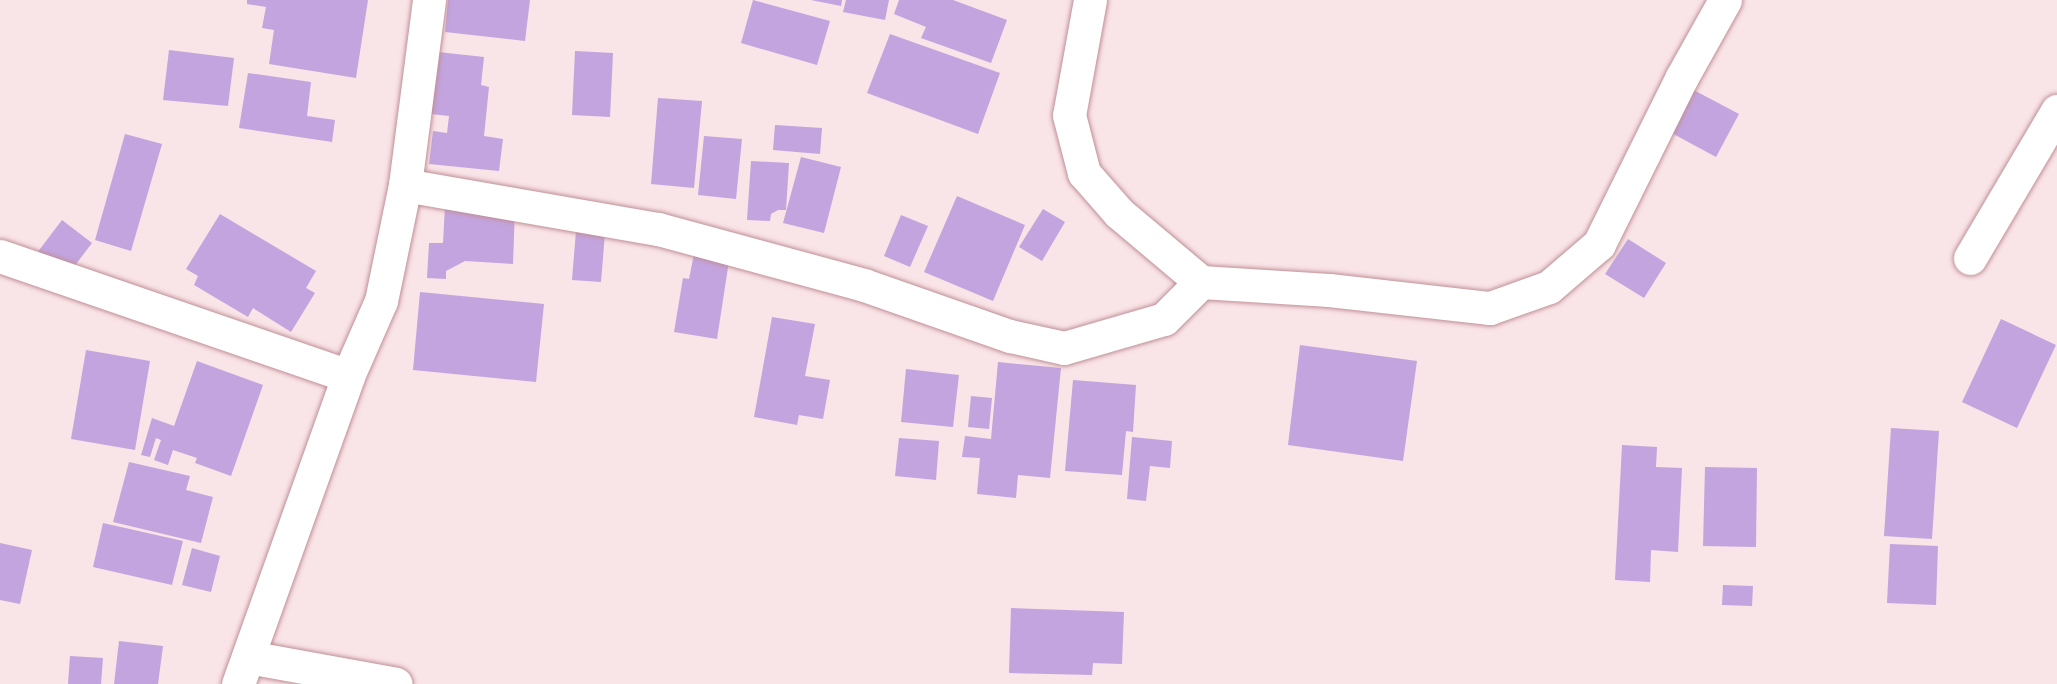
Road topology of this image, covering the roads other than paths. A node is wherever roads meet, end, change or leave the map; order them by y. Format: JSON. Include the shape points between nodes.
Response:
{"nodes":[{"id":1,"x":429,"y":0,"type":"edge"},
{"id":2,"x":1090,"y":0,"type":"edge"},
{"id":3,"x":1725,"y":0,"type":"edge"},
{"id":4,"x":2057,"y":111,"type":"edge"},
{"id":5,"x":405,"y":185,"type":"junction"},
{"id":6,"x":0,"y":256,"type":"edge"},
{"id":7,"x":1970,"y":258,"type":"dead end"},
{"id":8,"x":1201,"y":282,"type":"junction"},
{"id":9,"x":348,"y":376,"type":"junction"},
{"id":10,"x":243,"y":671,"type":"edge"},
{"id":11,"x":396,"y":684,"type":"edge"}],
"edges":[{"from":1,"to":5,"type":"street"},
{"from":2,"to":8,"type":"street","via":[[1069,115],[1084,173],[1119,213]]},
{"from":3,"to":8,"type":"street","via":[[1599,244],[1549,287],[1490,308],[1329,290]]},
{"from":4,"to":7,"type":"street"},
{"from":5,"to":8,"type":"street","via":[[658,230],[864,285],[1011,336],[1064,348],[1164,319]]},
{"from":5,"to":9,"type":"street","via":[[381,301]]},
{"from":6,"to":9,"type":"street"},
{"from":9,"to":10,"type":"street"},
{"from":10,"to":11,"type":"street"}]}
